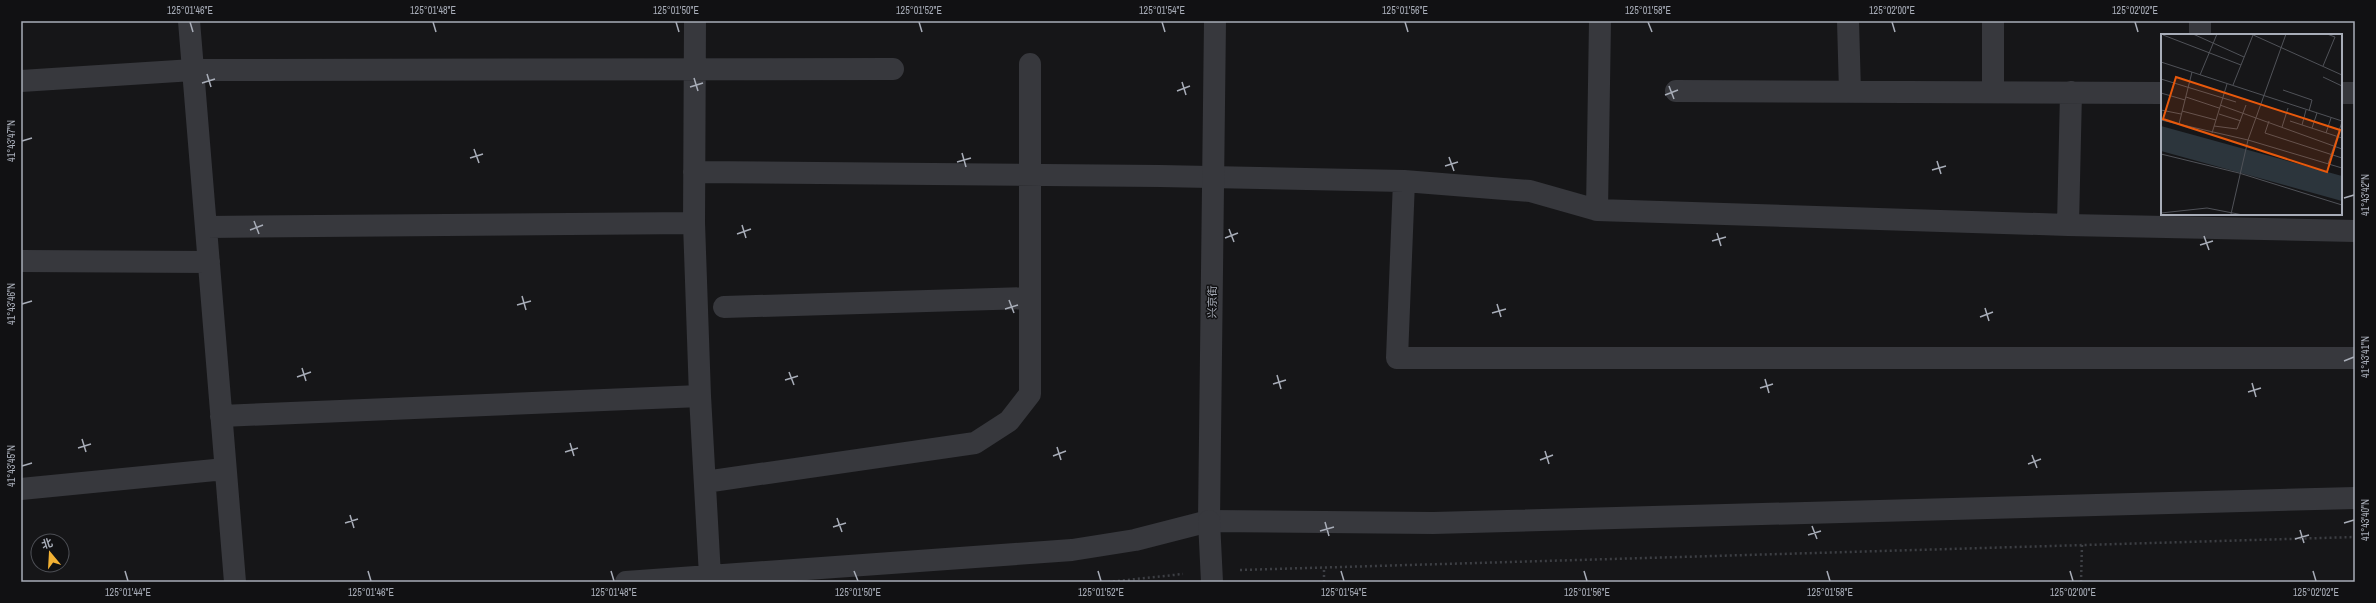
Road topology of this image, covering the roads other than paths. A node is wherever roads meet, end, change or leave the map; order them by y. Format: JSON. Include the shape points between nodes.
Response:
{"nodes":[{"id":1,"x":189,"y":21,"type":"edge"},
{"id":2,"x":695,"y":21,"type":"edge"},
{"id":3,"x":1215,"y":21,"type":"edge"},
{"id":4,"x":1600,"y":21,"type":"edge"},
{"id":5,"x":1848,"y":21,"type":"edge"},
{"id":6,"x":1994,"y":21,"type":"edge"},
{"id":7,"x":2200,"y":21,"type":"edge"},
{"id":8,"x":2200,"y":34,"type":"edge"},
{"id":9,"x":1030,"y":64,"type":"dead end"},
{"id":10,"x":893,"y":69,"type":"dead end"},
{"id":11,"x":193,"y":70,"type":"junction"},
{"id":12,"x":695,"y":70,"type":"junction"},
{"id":13,"x":21,"y":81,"type":"edge"},
{"id":14,"x":1676,"y":91,"type":"dead end"},
{"id":15,"x":1850,"y":92,"type":"junction"},
{"id":16,"x":1992,"y":92,"type":"junction"},
{"id":17,"x":2071,"y":92,"type":"junction"},
{"id":18,"x":2161,"y":93,"type":"edge"},
{"id":19,"x":2342,"y":93,"type":"edge"},
{"id":20,"x":2355,"y":93,"type":"edge"},
{"id":21,"x":694,"y":172,"type":"junction"},
{"id":22,"x":1030,"y":176,"type":"junction"},
{"id":23,"x":1213,"y":177,"type":"junction"},
{"id":24,"x":1404,"y":181,"type":"junction"},
{"id":25,"x":1597,"y":210,"type":"junction"},
{"id":26,"x":694,"y":223,"type":"junction"},
{"id":27,"x":2068,"y":225,"type":"junction"},
{"id":28,"x":206,"y":227,"type":"junction"},
{"id":29,"x":2355,"y":231,"type":"edge"},
{"id":30,"x":21,"y":261,"type":"edge"},
{"id":31,"x":209,"y":262,"type":"junction"},
{"id":32,"x":1030,"y":298,"type":"junction"},
{"id":33,"x":724,"y":307,"type":"dead end"},
{"id":34,"x":2355,"y":358,"type":"edge"},
{"id":35,"x":700,"y":396,"type":"junction"},
{"id":36,"x":221,"y":416,"type":"junction"},
{"id":37,"x":225,"y":469,"type":"junction"},
{"id":38,"x":705,"y":482,"type":"junction"},
{"id":39,"x":21,"y":489,"type":"edge"},
{"id":40,"x":2355,"y":498,"type":"edge"},
{"id":41,"x":1209,"y":521,"type":"junction"},
{"id":42,"x":710,"y":576,"type":"junction"},
{"id":43,"x":235,"y":582,"type":"edge"},
{"id":44,"x":626,"y":582,"type":"edge"},
{"id":45,"x":1212,"y":582,"type":"edge"}],
"edges":[{"from":1,"to":11,"type":"street"},
{"from":2,"to":12,"type":"street"},
{"from":3,"to":23,"type":"street","name":"兴京街"},
{"from":4,"to":25,"type":"street"},
{"from":5,"to":15,"type":"street"},
{"from":6,"to":16,"type":"street"},
{"from":7,"to":8,"type":"street"},
{"from":9,"to":22,"type":"street"},
{"from":10,"to":12,"type":"street"},
{"from":11,"to":12,"type":"street"},
{"from":11,"to":13,"type":"street"},
{"from":11,"to":28,"type":"street"},
{"from":12,"to":21,"type":"street"},
{"from":14,"to":15,"type":"street"},
{"from":15,"to":16,"type":"street"},
{"from":16,"to":17,"type":"street"},
{"from":17,"to":18,"type":"street"},
{"from":17,"to":27,"type":"street"},
{"from":19,"to":20,"type":"street"},
{"from":21,"to":22,"type":"street"},
{"from":21,"to":26,"type":"street"},
{"from":22,"to":23,"type":"street"},
{"from":22,"to":32,"type":"street"},
{"from":23,"to":24,"type":"street"},
{"from":23,"to":41,"type":"street","name":"兴京街"},
{"from":24,"to":25,"type":"street","via":[[1530,191]]},
{"from":24,"to":34,"type":"street","via":[[1397,358]]},
{"from":25,"to":27,"type":"street"},
{"from":26,"to":28,"type":"street"},
{"from":26,"to":35,"type":"street"},
{"from":27,"to":29,"type":"street"},
{"from":28,"to":31,"type":"street"},
{"from":30,"to":31,"type":"street"},
{"from":31,"to":36,"type":"street"},
{"from":32,"to":33,"type":"street"},
{"from":32,"to":38,"type":"street","via":[[1030,394],[1009,421],[975,443]]},
{"from":35,"to":36,"type":"street"},
{"from":35,"to":38,"type":"street"},
{"from":36,"to":37,"type":"street"},
{"from":37,"to":39,"type":"street"},
{"from":37,"to":43,"type":"street"},
{"from":38,"to":42,"type":"street"},
{"from":40,"to":41,"type":"street","via":[[1433,523]]},
{"from":41,"to":42,"type":"street","via":[[1135,540],[1072,550]]},
{"from":41,"to":45,"type":"street","name":"兴京街","bridge":true},
{"from":42,"to":44,"type":"street"}]}
